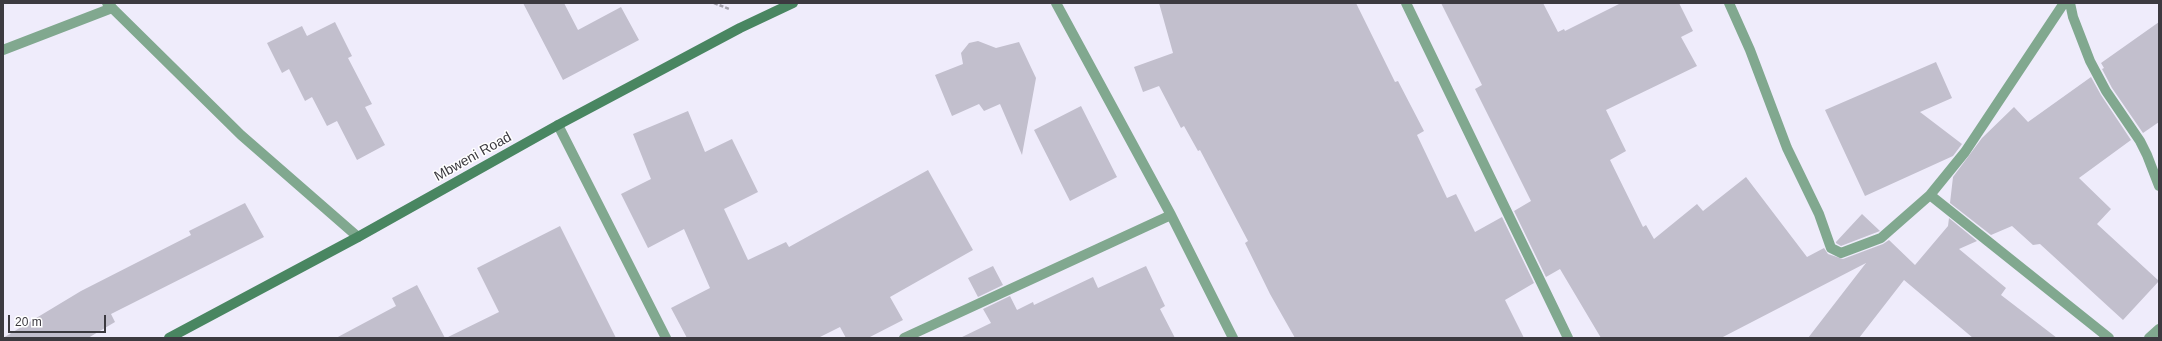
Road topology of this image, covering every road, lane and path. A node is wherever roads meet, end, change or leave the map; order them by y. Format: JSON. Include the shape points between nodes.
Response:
{"nodes":[{"id":1,"x":793,"y":3,"type":"edge"},
{"id":2,"x":1056,"y":3,"type":"edge"},
{"id":3,"x":1406,"y":3,"type":"edge"},
{"id":4,"x":1729,"y":3,"type":"edge"},
{"id":5,"x":2064,"y":3,"type":"edge"},
{"id":6,"x":2070,"y":3,"type":"edge"},
{"id":7,"x":110,"y":5,"type":"edge"},
{"id":8,"x":4,"y":46,"type":"edge"},
{"id":9,"x":558,"y":125,"type":"junction"},
{"id":10,"x":2159,"y":186,"type":"edge"},
{"id":11,"x":1930,"y":196,"type":"junction"},
{"id":12,"x":1171,"y":215,"type":"junction"},
{"id":13,"x":358,"y":237,"type":"junction"},
{"id":14,"x":2159,"y":329,"type":"edge"},
{"id":15,"x":908,"y":337,"type":"edge"},
{"id":16,"x":169,"y":338,"type":"edge"},
{"id":17,"x":666,"y":338,"type":"edge"},
{"id":18,"x":1233,"y":338,"type":"edge"},
{"id":19,"x":1568,"y":338,"type":"edge"},
{"id":20,"x":2109,"y":338,"type":"edge"},
{"id":21,"x":2149,"y":338,"type":"edge"}],
"edges":[{"from":1,"to":9,"type":"street","name":"Mbweni Road","via":[[740,28]]},
{"from":2,"to":12,"type":"street"},
{"from":3,"to":19,"type":"street"},
{"from":4,"to":11,"type":"street","via":[[1750,50],[1787,148],[1831,248],[1841,253],[1881,238]]},
{"from":5,"to":11,"type":"street","via":[[1965,152]]},
{"from":6,"to":10,"type":"street","via":[[2090,61],[2106,91],[2148,155]]},
{"from":7,"to":8,"type":"street"},
{"from":7,"to":13,"type":"street","via":[[242,135]]},
{"from":9,"to":13,"type":"street","name":"Mbweni Road"},
{"from":9,"to":17,"type":"street"},
{"from":11,"to":20,"type":"street"},
{"from":12,"to":15,"type":"street"},
{"from":12,"to":18,"type":"street"},
{"from":13,"to":16,"type":"street","name":"Mbweni Road"},
{"from":14,"to":21,"type":"street"}]}
